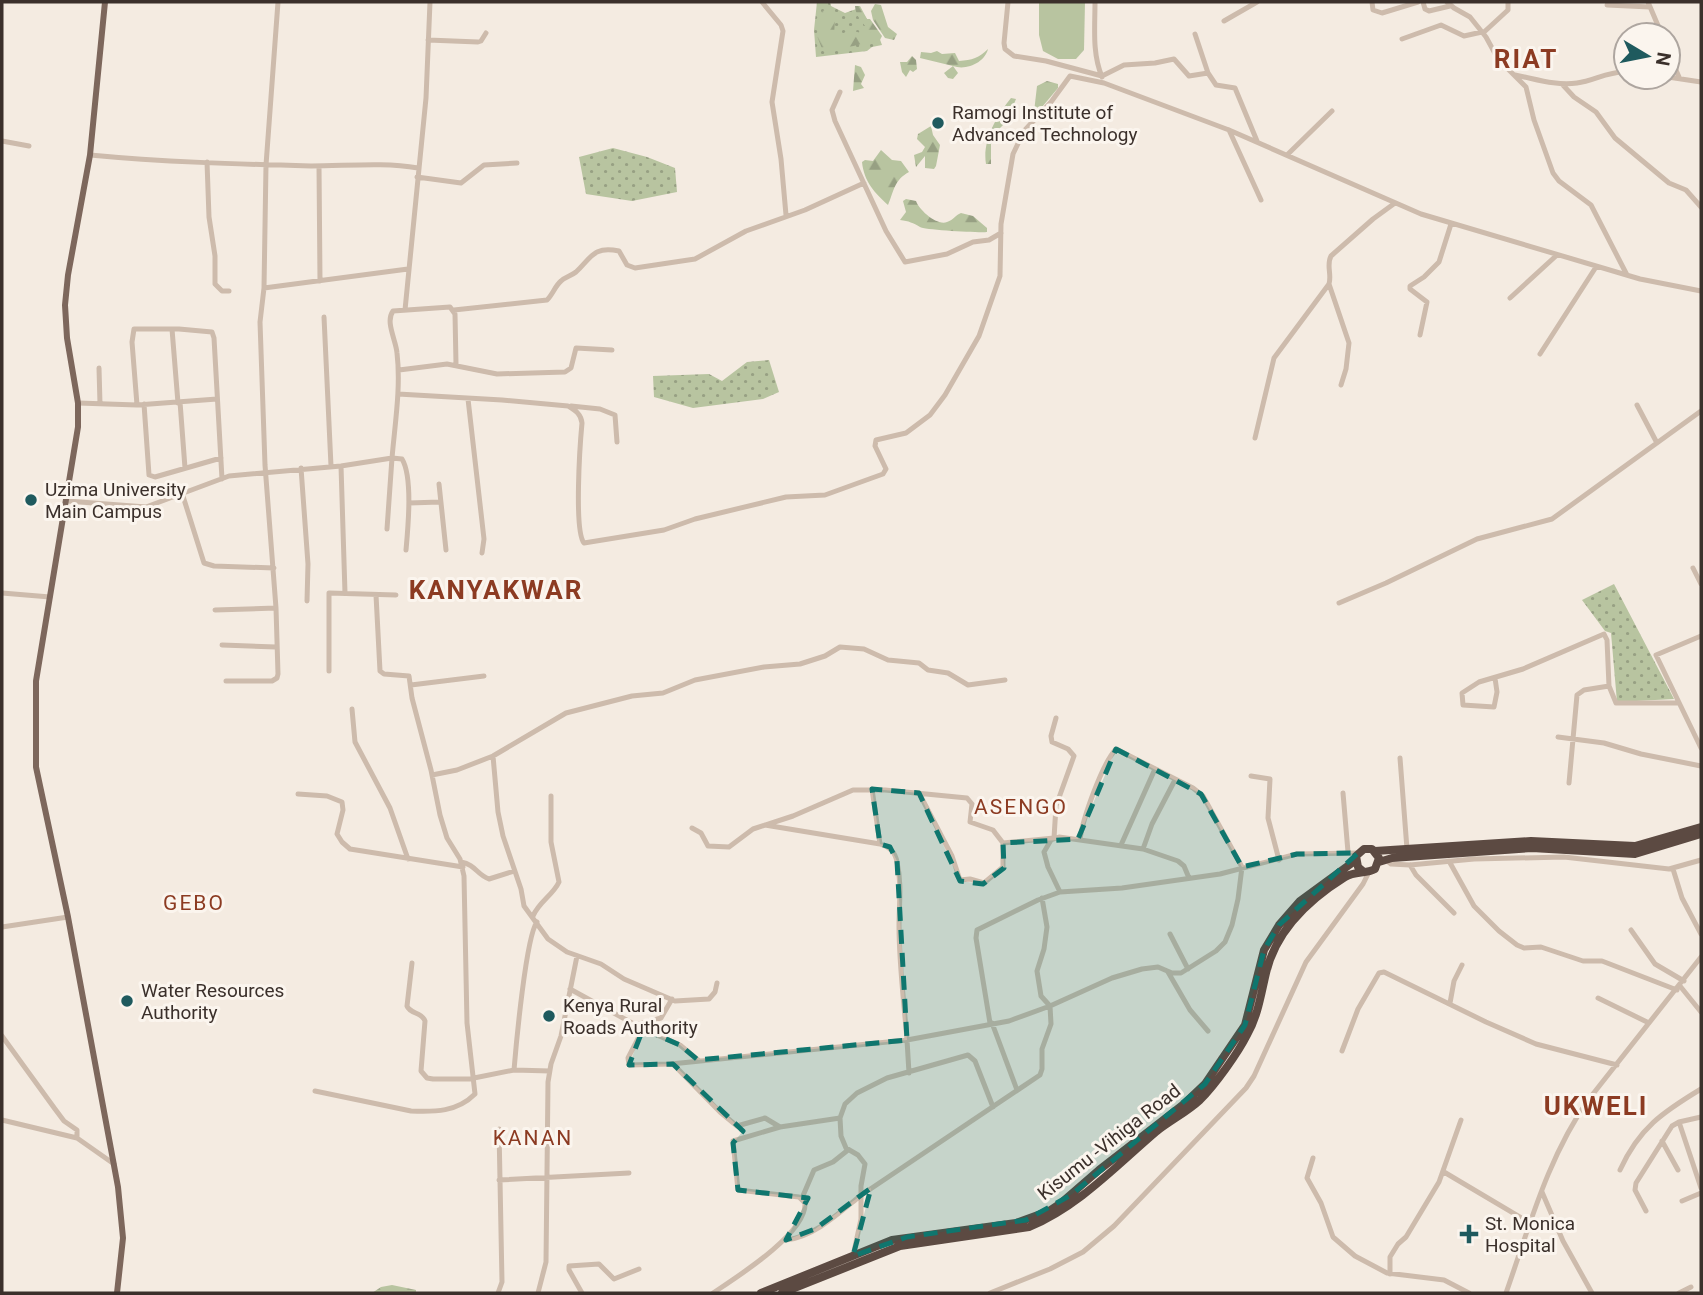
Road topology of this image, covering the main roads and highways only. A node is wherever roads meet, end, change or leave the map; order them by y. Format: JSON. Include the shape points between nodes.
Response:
{"nodes":[{"id":1,"x":105,"y":2,"type":"edge"},
{"id":2,"x":1701,"y":827,"type":"edge"},
{"id":3,"x":1701,"y":834,"type":"edge"},
{"id":4,"x":1375,"y":851,"type":"junction"},
{"id":5,"x":1357,"y":856,"type":"junction"},
{"id":6,"x":1382,"y":860,"type":"junction"},
{"id":7,"x":1366,"y":872,"type":"junction"},
{"id":8,"x":117,"y":1293,"type":"edge"},
{"id":9,"x":761,"y":1293,"type":"edge"},
{"id":10,"x":782,"y":1293,"type":"edge"}],
"edges":[{"from":1,"to":8,"type":"main road","via":[[90,155],[65,304],[78,403],[77,436],[36,681],[36,767],[114,1163],[123,1238]]},
{"from":2,"to":4,"type":"highway","via":[[1629,847],[1544,841]]},
{"from":3,"to":6,"type":"highway","via":[[1635,854],[1532,848]]},
{"from":4,"to":5,"type":"highway","via":[[1368,848]]},
{"from":4,"to":6,"type":"highway"},
{"from":5,"to":7,"type":"highway","via":[[1357,867]]},
{"from":5,"to":9,"type":"highway","name":"Kisumu -Vihiga Road","via":[[1300,901],[1279,925],[1264,950],[1245,1025],[1205,1084],[1072,1195],[1026,1220],[892,1240]]},
{"from":6,"to":7,"type":"highway","via":[[1376,869]]},
{"from":7,"to":10,"type":"highway","name":"Kisumu -Vihiga Road","via":[[1349,875],[1323,893],[1284,930],[1272,953],[1247,1036],[1210,1089],[1067,1206],[1029,1227],[900,1246]]}]}
